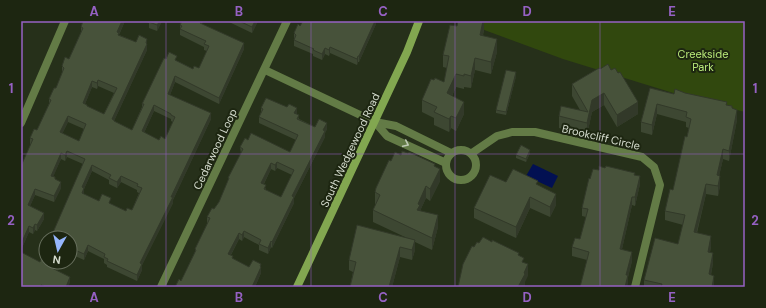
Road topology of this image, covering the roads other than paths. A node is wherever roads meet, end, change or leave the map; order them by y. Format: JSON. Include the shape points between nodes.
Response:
{"nodes":[{"id":1,"x":66,"y":21,"type":"edge"},
{"id":2,"x":287,"y":21,"type":"edge"},
{"id":3,"x":419,"y":21,"type":"edge"},
{"id":4,"x":265,"y":70,"type":"junction"},
{"id":5,"x":375,"y":122,"type":"junction"},
{"id":6,"x":21,"y":123,"type":"edge"},
{"id":7,"x":451,"y":153,"type":"junction"},
{"id":8,"x":472,"y":154,"type":"junction"},
{"id":9,"x":446,"y":163,"type":"junction"},
{"id":10,"x":161,"y":287,"type":"edge"},
{"id":11,"x":297,"y":287,"type":"edge"},
{"id":12,"x":635,"y":287,"type":"edge"}],
"edges":[{"from":1,"to":6,"type":"street"},
{"from":2,"to":4,"type":"street","name":"Cedarwood Loop"},
{"from":3,"to":5,"type":"street","name":"South Wedgewood Road"},
{"from":4,"to":5,"type":"street"},
{"from":4,"to":10,"type":"street","name":"Cedarwood Loop"},
{"from":5,"to":7,"type":"street","via":[[392,124]]},
{"from":5,"to":9,"type":"street","one_way":true,"via":[[387,136]]},
{"from":5,"to":11,"type":"street","name":"South Wedgewood Road"},
{"from":7,"to":8,"type":"street","via":[[464,150]]},
{"from":7,"to":9,"type":"street"},
{"from":8,"to":9,"type":"street","via":[[476,167],[472,176],[463,180],[454,178],[448,172]]},
{"from":8,"to":12,"type":"street","name":"Brookcliff Circle","via":[[496,136],[512,132],[535,132],[642,157],[654,168],[660,185]]}]}
